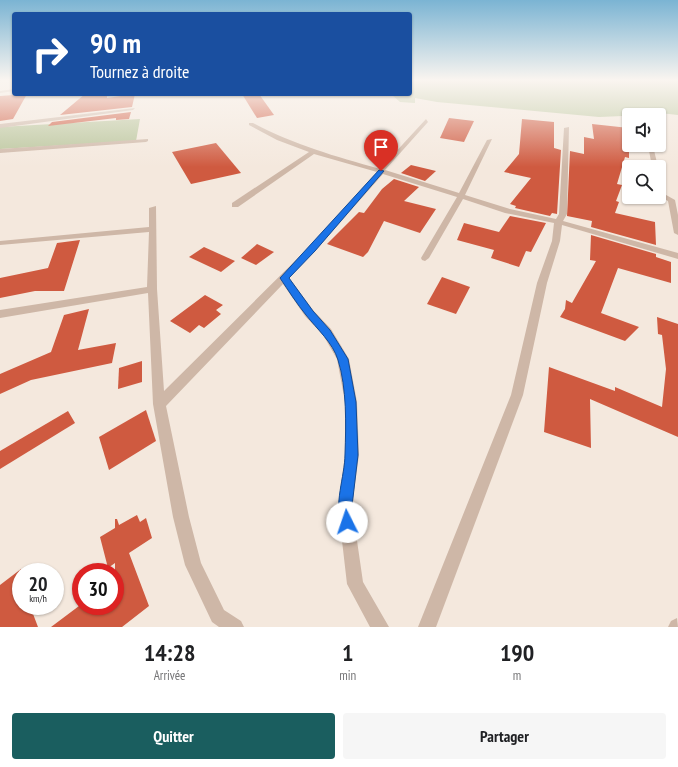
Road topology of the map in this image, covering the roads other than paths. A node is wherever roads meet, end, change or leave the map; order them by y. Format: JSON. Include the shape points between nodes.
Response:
{"nodes":[{"id":1,"x":131,"y":109,"type":"edge"},
{"id":2,"x":426,"y":121,"type":"dead end"},
{"id":3,"x":251,"y":124,"type":"dead end"},
{"id":4,"x":0,"y":126,"type":"edge"},
{"id":5,"x":567,"y":128,"type":"dead end"},
{"id":6,"x":146,"y":140,"type":"dead end"},
{"id":7,"x":490,"y":140,"type":"dead end"},
{"id":8,"x":0,"y":151,"type":"edge"},
{"id":9,"x":314,"y":152,"type":"junction"},
{"id":10,"x":381,"y":171,"type":"junction"},
{"id":11,"x":461,"y":196,"type":"junction"},
{"id":12,"x":666,"y":197,"type":"edge"},
{"id":13,"x":235,"y":205,"type":"dead end"},
{"id":14,"x":153,"y":208,"type":"dead end"},
{"id":15,"x":558,"y":222,"type":"junction"},
{"id":16,"x":152,"y":229,"type":"junction"},
{"id":17,"x":678,"y":233,"type":"edge"},
{"id":18,"x":0,"y":243,"type":"edge"},
{"id":19,"x":678,"y":256,"type":"edge"},
{"id":20,"x":425,"y":258,"type":"dead end"},
{"id":21,"x":284,"y":278,"type":"junction"},
{"id":22,"x":152,"y":289,"type":"junction"},
{"id":23,"x":0,"y":314,"type":"edge"},
{"id":24,"x":159,"y":404,"type":"junction"},
{"id":25,"x":235,"y":627,"type":"edge"},
{"id":26,"x":380,"y":627,"type":"edge"},
{"id":27,"x":427,"y":627,"type":"edge"}],
"edges":[{"from":1,"to":4,"type":"street"},
{"from":2,"to":10,"type":"street"},
{"from":3,"to":9,"type":"street","via":[[279,139]]},
{"from":5,"to":15,"type":"street","via":[[563,214]]},
{"from":6,"to":8,"type":"street"},
{"from":7,"to":11,"type":"street"},
{"from":9,"to":10,"type":"street"},
{"from":9,"to":13,"type":"street"},
{"from":10,"to":11,"type":"street"},
{"from":10,"to":21,"type":"street"},
{"from":11,"to":15,"type":"street"},
{"from":11,"to":20,"type":"street"},
{"from":12,"to":17,"type":"street","via":[[671,200]]},
{"from":14,"to":16,"type":"street"},
{"from":15,"to":19,"type":"street"},
{"from":15,"to":27,"type":"street","via":[[556,241],[542,283],[517,395]]},
{"from":16,"to":18,"type":"street"},
{"from":16,"to":22,"type":"street"},
{"from":21,"to":24,"type":"street"},
{"from":21,"to":26,"type":"street","via":[[327,332],[343,359],[350,402],[352,455],[346,506],[355,584]]},
{"from":22,"to":23,"type":"street"},
{"from":22,"to":24,"type":"street"},
{"from":24,"to":25,"type":"street","via":[[181,518],[193,565],[218,616]]}]}
